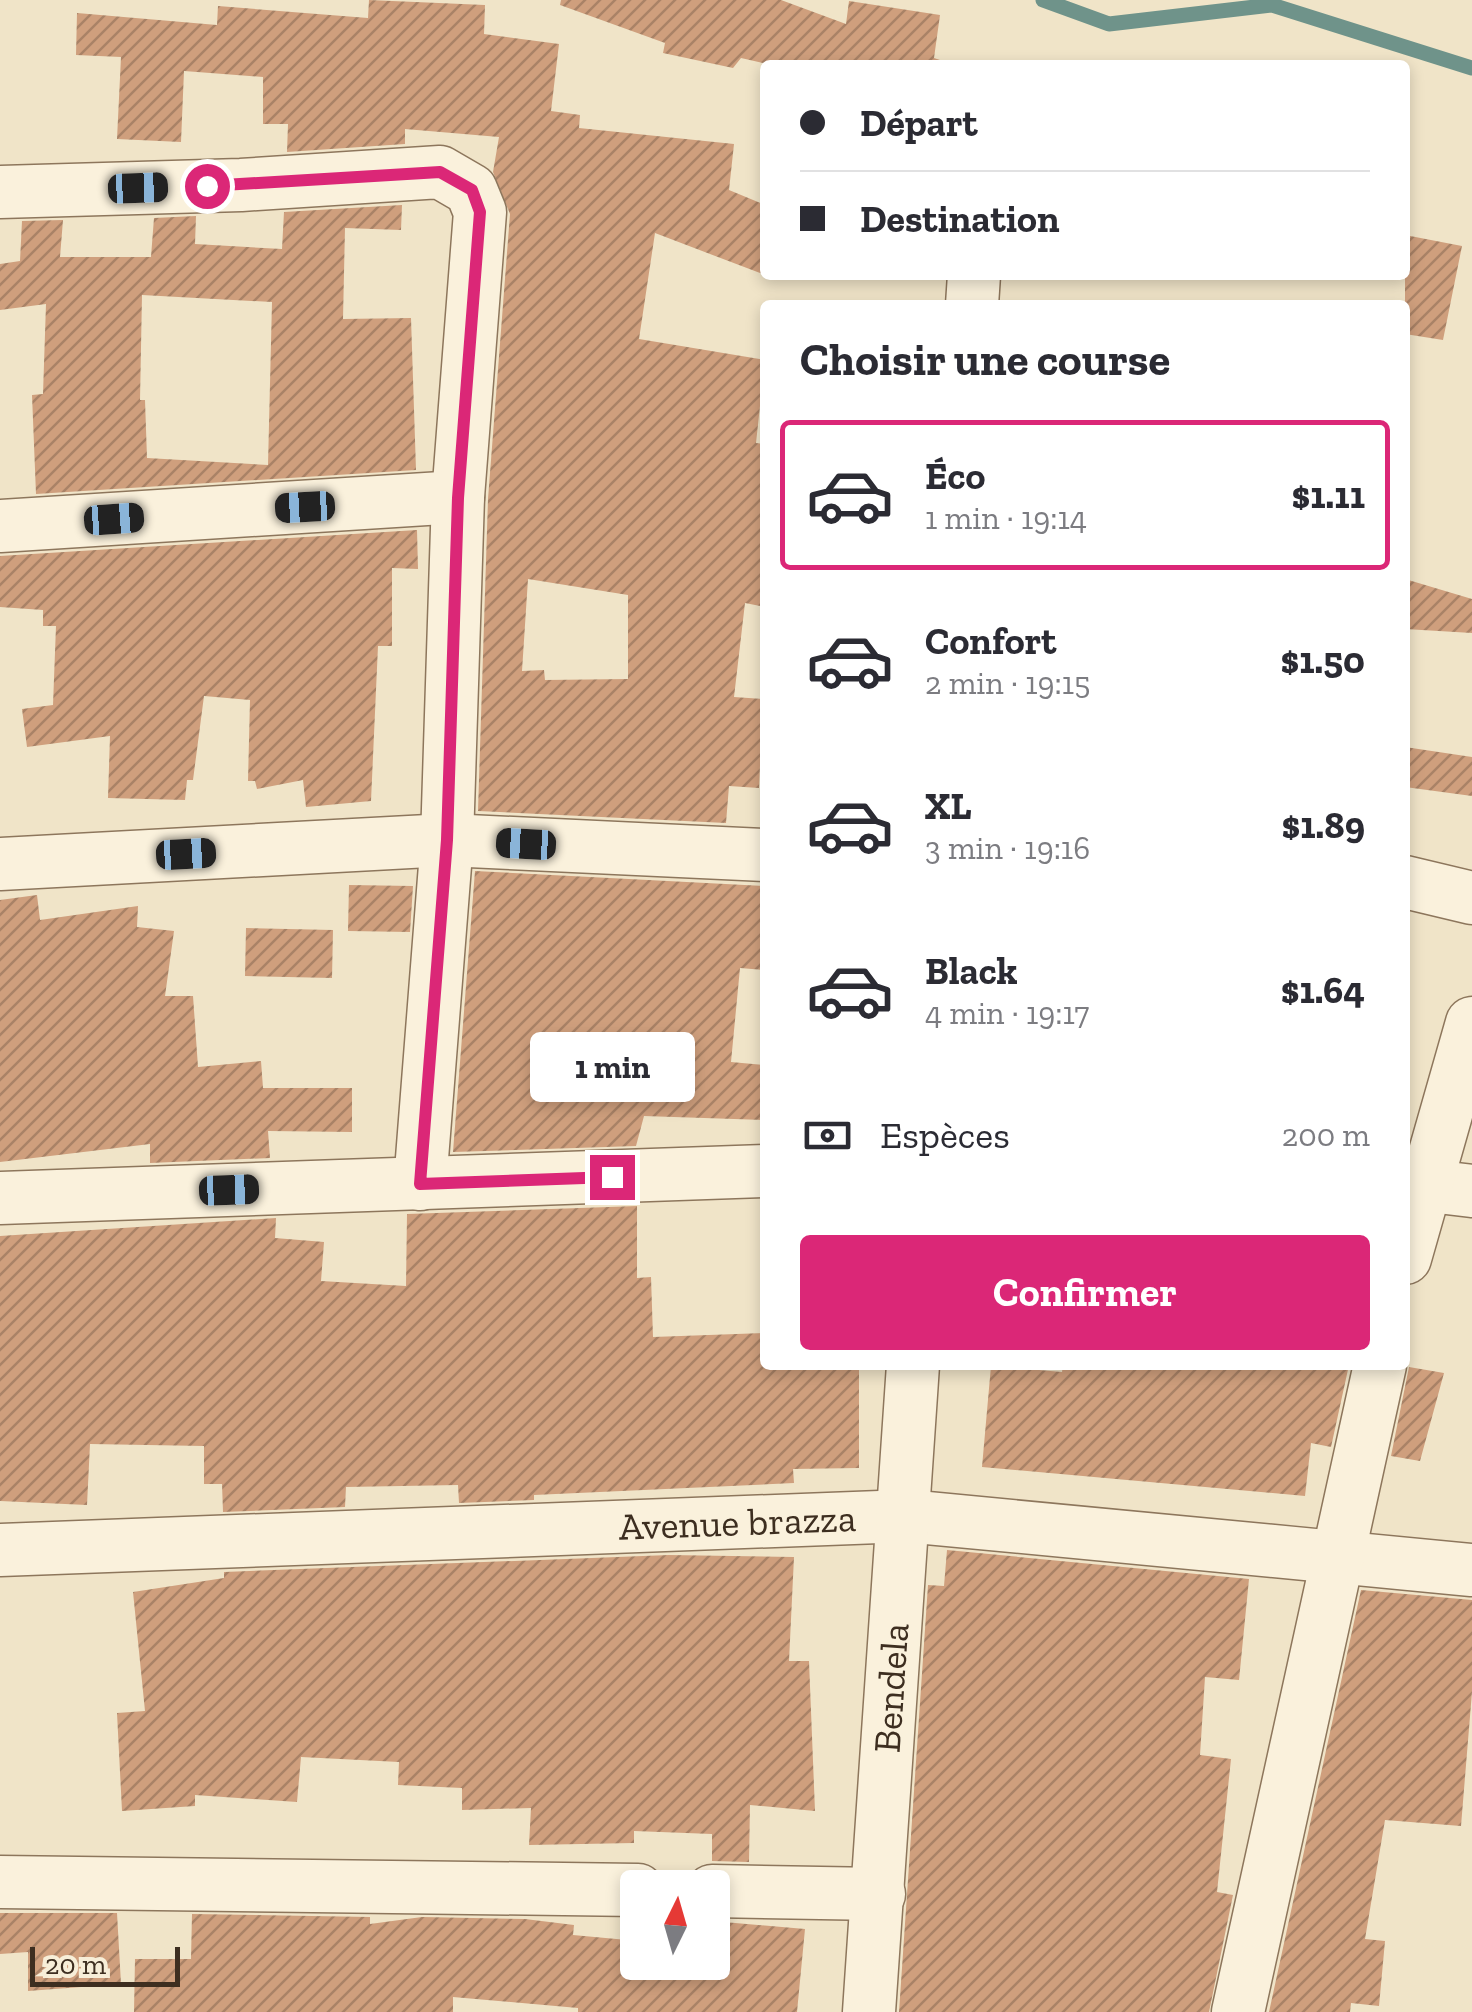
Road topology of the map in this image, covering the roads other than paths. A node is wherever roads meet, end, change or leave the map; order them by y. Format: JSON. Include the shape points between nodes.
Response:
{"nodes":[{"id":1,"x":0,"y":192,"type":"edge"},
{"id":2,"x":458,"y":498,"type":"junction"},
{"id":3,"x":0,"y":526,"type":"edge"},
{"id":4,"x":447,"y":840,"type":"junction"},
{"id":5,"x":760,"y":855,"type":"edge"},
{"id":6,"x":0,"y":864,"type":"edge"},
{"id":7,"x":1410,"y":883,"type":"edge"},
{"id":8,"x":1472,"y":898,"type":"edge"},
{"id":9,"x":1472,"y":1023,"type":"edge"},
{"id":10,"x":760,"y":1171,"type":"edge"},
{"id":11,"x":420,"y":1184,"type":"junction"},
{"id":12,"x":1433,"y":1186,"type":"edge"},
{"id":13,"x":0,"y":1198,"type":"edge"},
{"id":14,"x":1410,"y":1245,"type":"edge"},
{"id":15,"x":914,"y":1370,"type":"edge"},
{"id":16,"x":1379,"y":1370,"type":"edge"},
{"id":17,"x":906,"y":1516,"type":"junction"},
{"id":18,"x":0,"y":1550,"type":"edge"},
{"id":19,"x":1335,"y":1556,"type":"junction"},
{"id":20,"x":1472,"y":1570,"type":"edge"},
{"id":21,"x":0,"y":1882,"type":"edge"},
{"id":22,"x":620,"y":1890,"type":"edge"},
{"id":23,"x":730,"y":1891,"type":"edge"},
{"id":24,"x":879,"y":1894,"type":"junction"},
{"id":25,"x":869,"y":2012,"type":"edge"},
{"id":26,"x":1238,"y":2012,"type":"edge"}],
"edges":[{"from":1,"to":2,"type":"street","via":[[440,172],[472,190],[480,212]]},
{"from":2,"to":3,"type":"street"},
{"from":2,"to":4,"type":"street"},
{"from":4,"to":5,"type":"street"},
{"from":4,"to":6,"type":"street"},
{"from":4,"to":11,"type":"street"},
{"from":7,"to":8,"type":"street"},
{"from":9,"to":12,"type":"street"},
{"from":10,"to":11,"type":"street"},
{"from":11,"to":13,"type":"street"},
{"from":12,"to":14,"type":"street"},
{"from":15,"to":17,"type":"street","name":"Bendela"},
{"from":16,"to":19,"type":"street"},
{"from":17,"to":18,"type":"street","name":"Avenue brazza"},
{"from":17,"to":19,"type":"street","name":"Avenue brazza"},
{"from":17,"to":24,"type":"street","name":"Bendela"},
{"from":19,"to":20,"type":"street","name":"Avenue brazza"},
{"from":19,"to":26,"type":"street"},
{"from":21,"to":22,"type":"street"},
{"from":23,"to":24,"type":"street"},
{"from":24,"to":25,"type":"street","name":"Bendela"}]}
